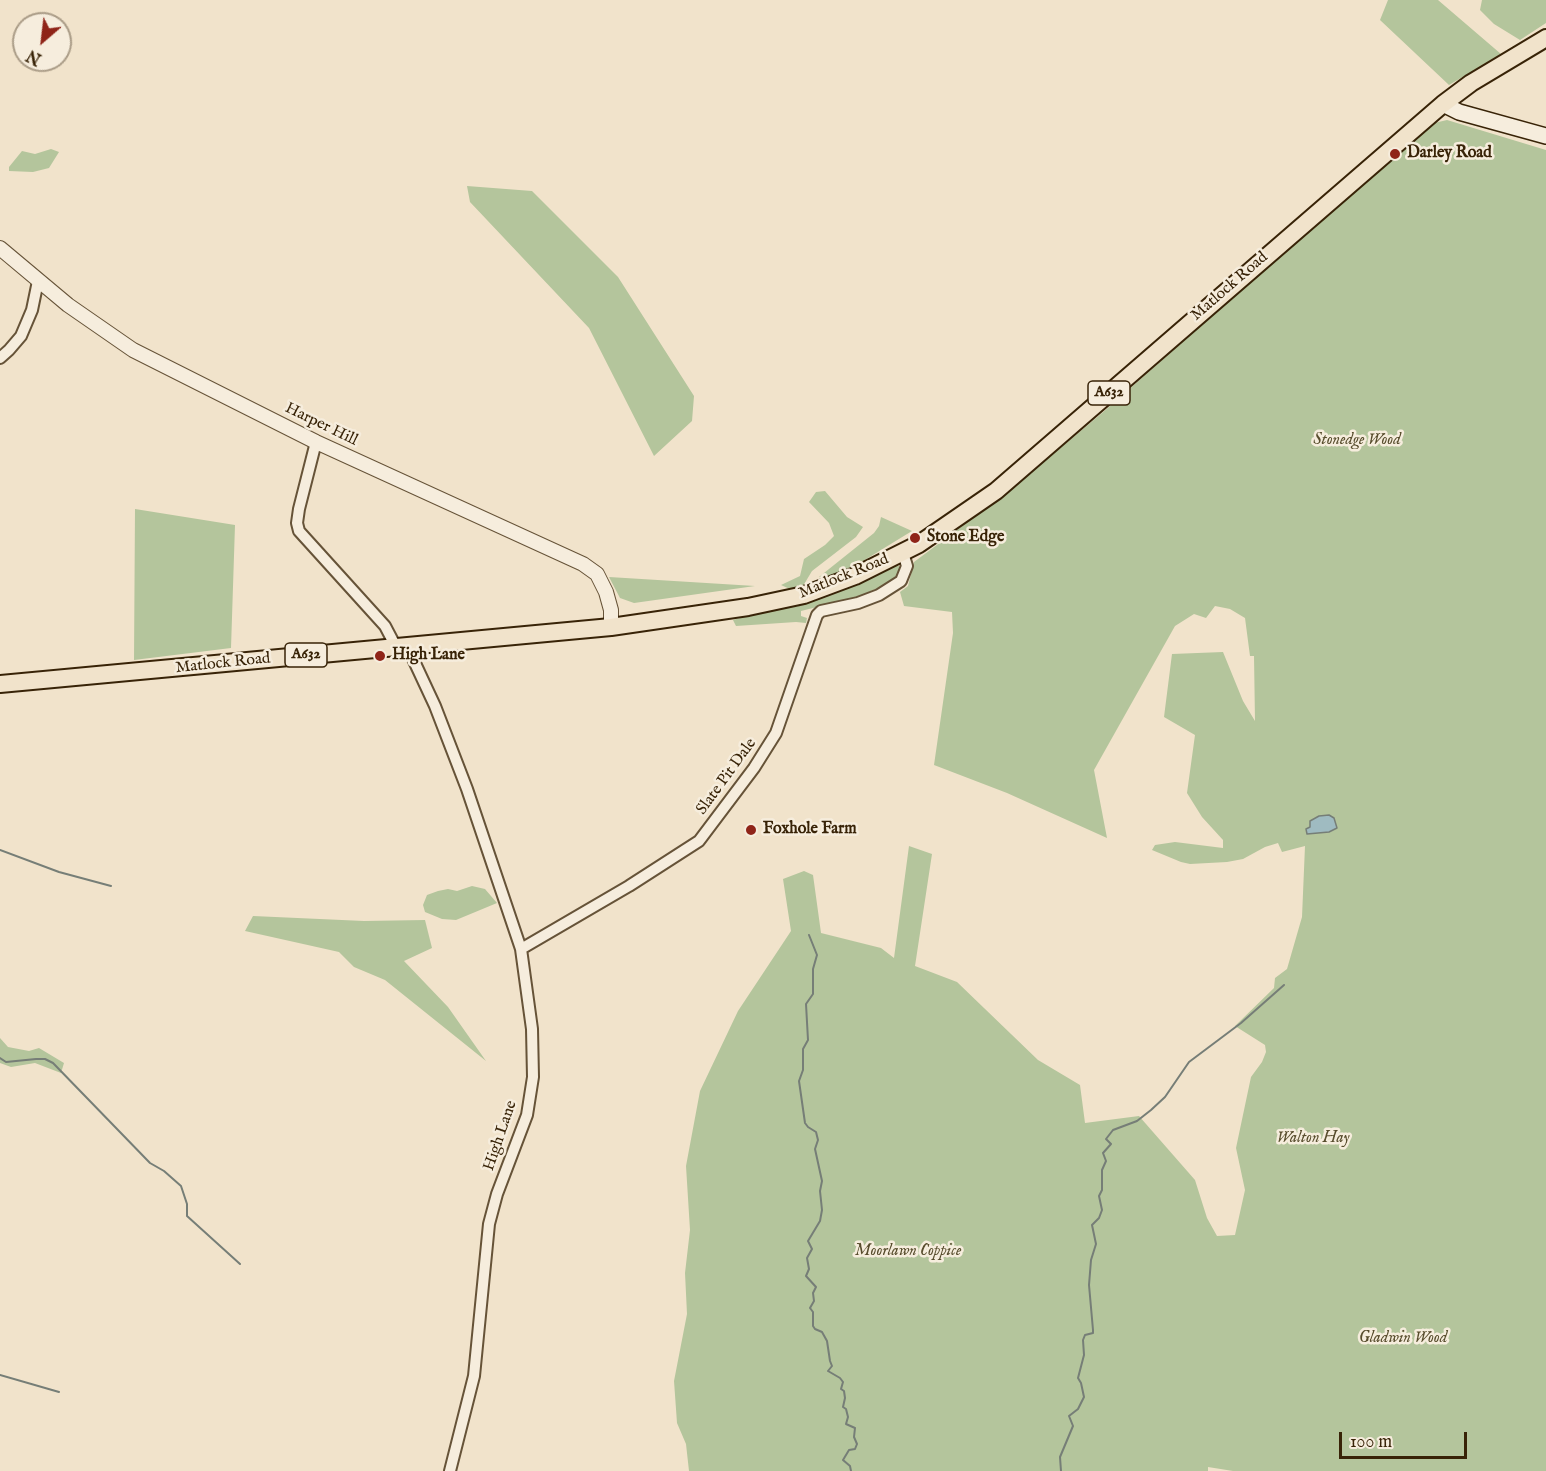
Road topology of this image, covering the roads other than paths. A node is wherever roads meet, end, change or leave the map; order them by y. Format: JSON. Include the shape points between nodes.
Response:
{"nodes":[{"id":1,"x":1546,"y":38,"type":"edge"},
{"id":2,"x":1443,"y":104,"type":"junction"},
{"id":3,"x":1546,"y":136,"type":"edge"},
{"id":4,"x":0,"y":248,"type":"edge"},
{"id":5,"x":38,"y":281,"type":"junction"},
{"id":6,"x":0,"y":358,"type":"edge"},
{"id":7,"x":316,"y":442,"type":"junction"},
{"id":8,"x":903,"y":553,"type":"junction"},
{"id":9,"x":611,"y":627,"type":"junction"},
{"id":10,"x":401,"y":647,"type":"junction"},
{"id":11,"x":0,"y":684,"type":"edge"},
{"id":12,"x":521,"y":949,"type":"junction"},
{"id":13,"x":450,"y":1471,"type":"edge"}],
"edges":[{"from":1,"to":2,"type":"main road","name":"Matlock Road","number":"A632","via":[[1471,82]]},
{"from":2,"to":3,"type":"main road"},
{"from":2,"to":8,"type":"main road","name":"Matlock Road","number":"A632","via":[[996,491]]},
{"from":4,"to":5,"type":"street","name":"Harper Hill"},
{"from":5,"to":6,"type":"street","via":[[21,336]]},
{"from":5,"to":7,"type":"street","name":"Harper Hill","via":[[133,350]]},
{"from":7,"to":9,"type":"street","name":"Harper Hill","via":[[583,564],[597,574],[606,592]]},
{"from":7,"to":10,"type":"street","name":"High Lane","via":[[299,509],[299,531]]},
{"from":8,"to":9,"type":"main road","name":"Matlock Road","number":"A632","via":[[804,595]]},
{"from":8,"to":12,"type":"street","name":"Slate Pit Dale","via":[[907,566],[901,581],[879,595],[817,615],[776,733],[699,842]]},
{"from":9,"to":10,"type":"main road","name":"Matlock Road","number":"A632"},
{"from":10,"to":11,"type":"main road","name":"Matlock Road","number":"A632"},
{"from":10,"to":12,"type":"street","name":"High Lane","via":[[435,706]]},
{"from":12,"to":13,"type":"street","name":"High Lane","via":[[532,1029],[533,1077],[527,1115],[489,1224],[474,1376]]}]}
